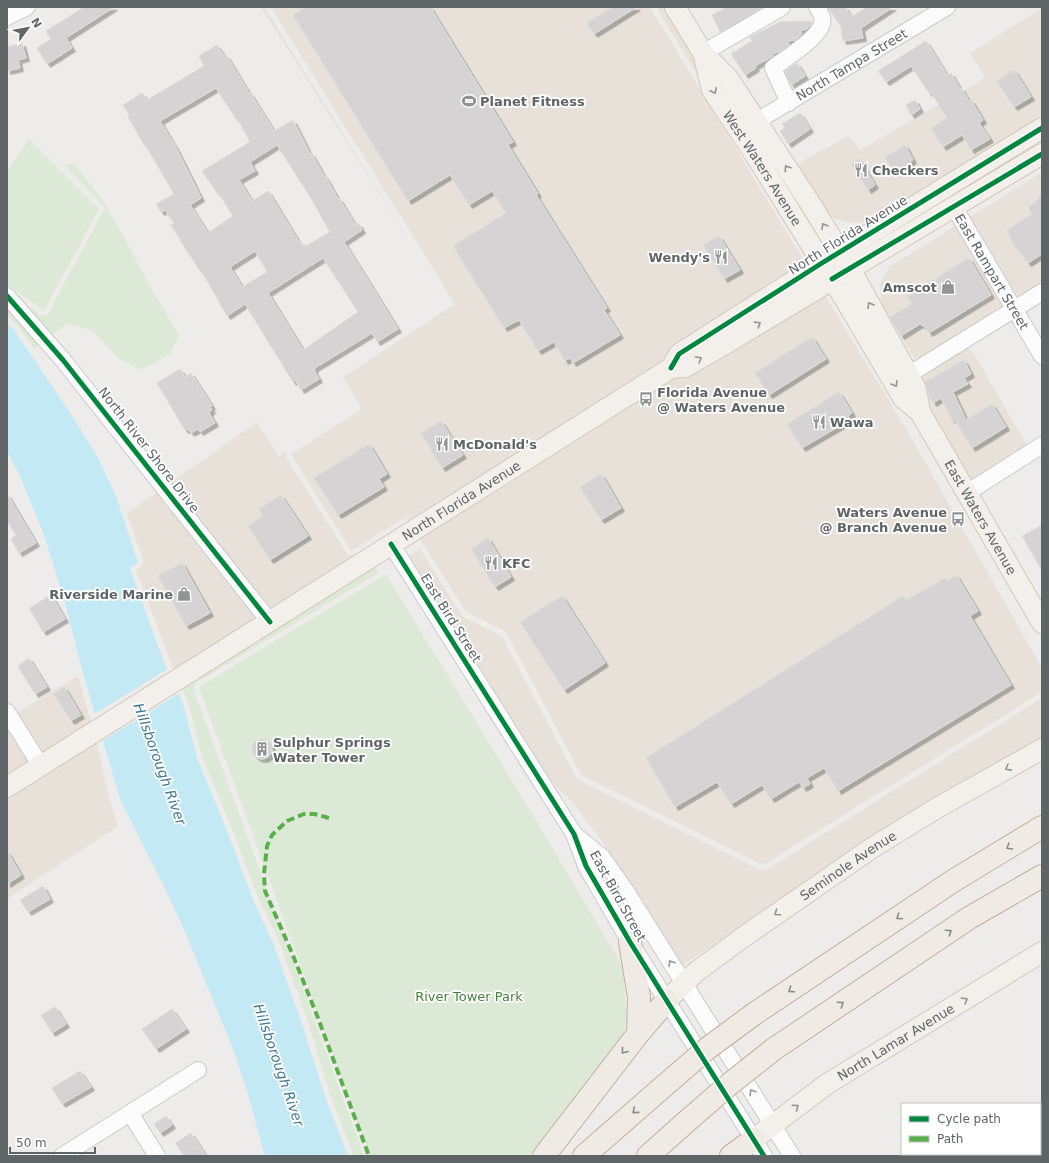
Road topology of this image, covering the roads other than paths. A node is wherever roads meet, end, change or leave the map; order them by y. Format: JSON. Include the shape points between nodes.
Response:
{"nodes":[{"id":1,"x":27,"y":7,"type":"edge"},
{"id":2,"x":675,"y":7,"type":"edge"},
{"id":3,"x":782,"y":7,"type":"edge"},
{"id":4,"x":817,"y":7,"type":"edge"},
{"id":5,"x":947,"y":7,"type":"edge"},
{"id":6,"x":7,"y":17,"type":"edge"},
{"id":7,"x":703,"y":53,"type":"junction"},
{"id":8,"x":789,"y":103,"type":"junction"},
{"id":9,"x":757,"y":121,"type":"junction"},
{"id":10,"x":1042,"y":128,"type":"edge"},
{"id":11,"x":1042,"y":154,"type":"edge"},
{"id":12,"x":954,"y":207,"type":"junction"},
{"id":13,"x":845,"y":260,"type":"junction"},
{"id":14,"x":827,"y":271,"type":"junction"},
{"id":15,"x":1042,"y":292,"type":"edge"},
{"id":16,"x":7,"y":296,"type":"edge"},
{"id":17,"x":1014,"y":309,"type":"junction"},
{"id":18,"x":1042,"y":356,"type":"edge"},
{"id":19,"x":908,"y":375,"type":"junction"},
{"id":20,"x":920,"y":412,"type":"junction"},
{"id":21,"x":1042,"y":445,"type":"edge"},
{"id":22,"x":967,"y":493,"type":"junction"},
{"id":23,"x":391,"y":544,"type":"junction"},
{"id":24,"x":1036,"y":601,"type":"edge"},
{"id":25,"x":270,"y":622,"type":"junction"},
{"id":26,"x":1042,"y":623,"type":"edge"},
{"id":27,"x":7,"y":712,"type":"edge"},
{"id":28,"x":1042,"y":749,"type":"edge"},
{"id":29,"x":41,"y":766,"type":"junction"},
{"id":30,"x":7,"y":787,"type":"edge"},
{"id":31,"x":1042,"y":827,"type":"edge"},
{"id":32,"x":574,"y":834,"type":"junction"},
{"id":33,"x":1042,"y":876,"type":"edge"},
{"id":34,"x":630,"y":942,"type":"junction"},
{"id":35,"x":1042,"y":952,"type":"edge"},
{"id":36,"x":684,"y":983,"type":"junction"},
{"id":37,"x":667,"y":1000,"type":"junction"},
{"id":38,"x":638,"y":1034,"type":"junction"},
{"id":39,"x":198,"y":1070,"type":"dead end"},
{"id":40,"x":130,"y":1113,"type":"junction"},
{"id":41,"x":773,"y":1125,"type":"junction"},
{"id":42,"x":759,"y":1148,"type":"edge"},
{"id":43,"x":62,"y":1156,"type":"edge"},
{"id":44,"x":157,"y":1156,"type":"edge"},
{"id":45,"x":544,"y":1156,"type":"edge"},
{"id":46,"x":584,"y":1156,"type":"edge"},
{"id":47,"x":648,"y":1156,"type":"edge"},
{"id":48,"x":731,"y":1156,"type":"edge"},
{"id":49,"x":792,"y":1156,"type":"edge"}],
"edges":[{"from":1,"to":6,"type":"street"},
{"from":2,"to":7,"type":"main road","name":"West Waters Avenue"},
{"from":3,"to":7,"type":"street"},
{"from":4,"to":8,"type":"street","via":[[823,23],[816,35],[773,68]]},
{"from":5,"to":8,"type":"street","name":"North Tampa Street"},
{"from":7,"to":9,"type":"main road","name":"West Waters Avenue","via":[[728,78]]},
{"from":7,"to":14,"type":"main road","name":"West Waters Avenue","one_way":true,"via":[[712,90]]},
{"from":8,"to":9,"type":"street","name":"North Tampa Street"},
{"from":13,"to":9,"type":"main road","name":"West Waters Avenue","one_way":true},
{"from":10,"to":13,"type":"main road","name":"North Florida Avenue"},
{"from":11,"to":12,"type":"main road","name":"North Florida Avenue"},
{"from":12,"to":13,"type":"main road","name":"North Florida Avenue"},
{"from":12,"to":17,"type":"street","name":"East Rampart Street"},
{"from":13,"to":14,"type":"main road","name":"North Florida Avenue"},
{"from":19,"to":13,"type":"main road","name":"East Waters Avenue","one_way":true},
{"from":14,"to":20,"type":"main road","name":"East Waters Avenue","one_way":true,"via":[[903,398]]},
{"from":14,"to":23,"type":"main road","name":"North Florida Avenue","via":[[679,354],[671,368]]},
{"from":15,"to":17,"type":"street"},
{"from":16,"to":25,"type":"street","name":"North River Shore Drive","via":[[63,360]]},
{"from":17,"to":18,"type":"street","name":"East Rampart Street"},
{"from":17,"to":19,"type":"street"},
{"from":19,"to":20,"type":"main road","name":"East Waters Avenue","via":[[916,389]]},
{"from":20,"to":22,"type":"main road","name":"East Waters Avenue"},
{"from":21,"to":22,"type":"street"},
{"from":22,"to":24,"type":"main road","name":"East Waters Avenue"},
{"from":23,"to":25,"type":"main road","name":"North Florida Avenue"},
{"from":23,"to":32,"type":"street","name":"East Bird Street"},
{"from":24,"to":26,"type":"main road","name":"East Waters Avenue"},
{"from":25,"to":29,"type":"main road","name":"North Florida Avenue"},
{"from":27,"to":29,"type":"street"},
{"from":28,"to":36,"type":"main road","name":"Seminole Avenue","one_way":true,"via":[[872,848],[742,938]]},
{"from":29,"to":30,"type":"main road","name":"North Florida Avenue"},
{"from":31,"to":46,"type":"highway","one_way":true,"bridge":true,"via":[[953,881],[754,1014],[708,1048]]},
{"from":32,"to":34,"type":"street","name":"East Bird Street","via":[[586,866]]},
{"from":36,"to":32,"type":"street","name":"East Bird Street","one_way":true,"via":[[602,857]]},
{"from":47,"to":33,"type":"highway","one_way":true,"bridge":true,"via":[[774,1049],[969,918]]},
{"from":34,"to":37,"type":"street","name":"East Bird Street"},
{"from":34,"to":38,"type":"highway","via":[[639,997]]},
{"from":41,"to":35,"type":"main road","name":"North Lamar Avenue","one_way":true,"via":[[827,1084]]},
{"from":36,"to":37,"type":"main road","name":"Seminole Avenue"},
{"from":41,"to":36,"type":"street","name":"East Bird Street","one_way":true},
{"from":37,"to":38,"type":"highway"},
{"from":37,"to":42,"type":"street","name":"East Bird Street"},
{"from":38,"to":45,"type":"highway","one_way":true},
{"from":39,"to":40,"type":"street"},
{"from":40,"to":43,"type":"street"},
{"from":40,"to":44,"type":"street"},
{"from":41,"to":42,"type":"main road","name":"North Lamar Avenue"},
{"from":41,"to":49,"type":"street","name":"East Bird Street"},
{"from":42,"to":48,"type":"highway"}]}
